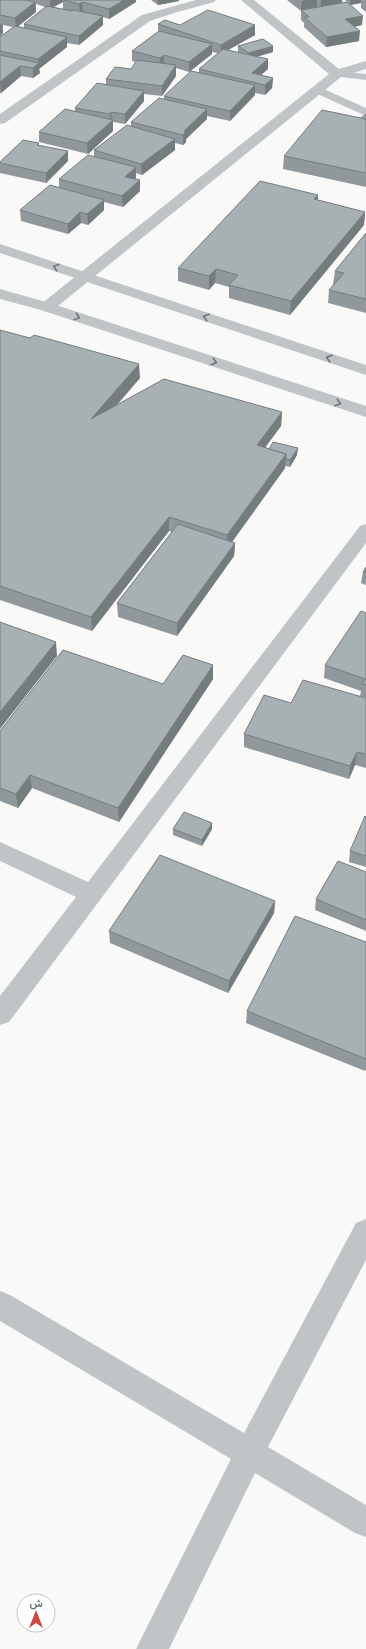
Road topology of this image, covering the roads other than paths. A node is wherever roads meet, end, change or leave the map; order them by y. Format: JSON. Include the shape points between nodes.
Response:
{"nodes":[{"id":1,"x":210,"y":0,"type":"edge"},
{"id":2,"x":247,"y":0,"type":"edge"},
{"id":3,"x":366,"y":64,"type":"edge"},
{"id":4,"x":337,"y":74,"type":"junction"},
{"id":5,"x":366,"y":77,"type":"edge"},
{"id":6,"x":317,"y":90,"type":"junction"},
{"id":7,"x":366,"y":112,"type":"edge"},
{"id":8,"x":3,"y":115,"type":"edge"},
{"id":9,"x":0,"y":248,"type":"edge"},
{"id":10,"x":84,"y":277,"type":"junction"},
{"id":11,"x":0,"y":294,"type":"edge"},
{"id":12,"x":47,"y":307,"type":"junction"},
{"id":13,"x":366,"y":370,"type":"edge"},
{"id":14,"x":366,"y":412,"type":"edge"},
{"id":15,"x":366,"y":530,"type":"edge"},
{"id":16,"x":0,"y":851,"type":"edge"},
{"id":17,"x":92,"y":894,"type":"junction"},
{"id":18,"x":0,"y":1015,"type":"edge"},
{"id":19,"x":366,"y":1232,"type":"edge"},
{"id":20,"x":0,"y":1305,"type":"edge"},
{"id":21,"x":250,"y":1452,"type":"junction"},
{"id":22,"x":366,"y":1522,"type":"edge"},
{"id":23,"x":152,"y":1649,"type":"edge"}],
"edges":[{"from":1,"to":8,"type":"street","via":[[146,18]]},
{"from":2,"to":4,"type":"street"},
{"from":3,"to":4,"type":"street"},
{"from":4,"to":5,"type":"lane"},
{"from":4,"to":6,"type":"street"},
{"from":6,"to":7,"type":"lane"},
{"from":6,"to":10,"type":"street"},
{"from":10,"to":9,"type":"street","one_way":true},
{"from":10,"to":12,"type":"street"},
{"from":13,"to":10,"type":"street","one_way":true},
{"from":11,"to":12,"type":"street"},
{"from":12,"to":14,"type":"street","one_way":true},
{"from":15,"to":17,"type":"street"},
{"from":16,"to":17,"type":"street"},
{"from":17,"to":18,"type":"street"},
{"from":19,"to":21,"type":"street"},
{"from":20,"to":21,"type":"street"},
{"from":21,"to":22,"type":"street"},
{"from":21,"to":23,"type":"street"}]}
